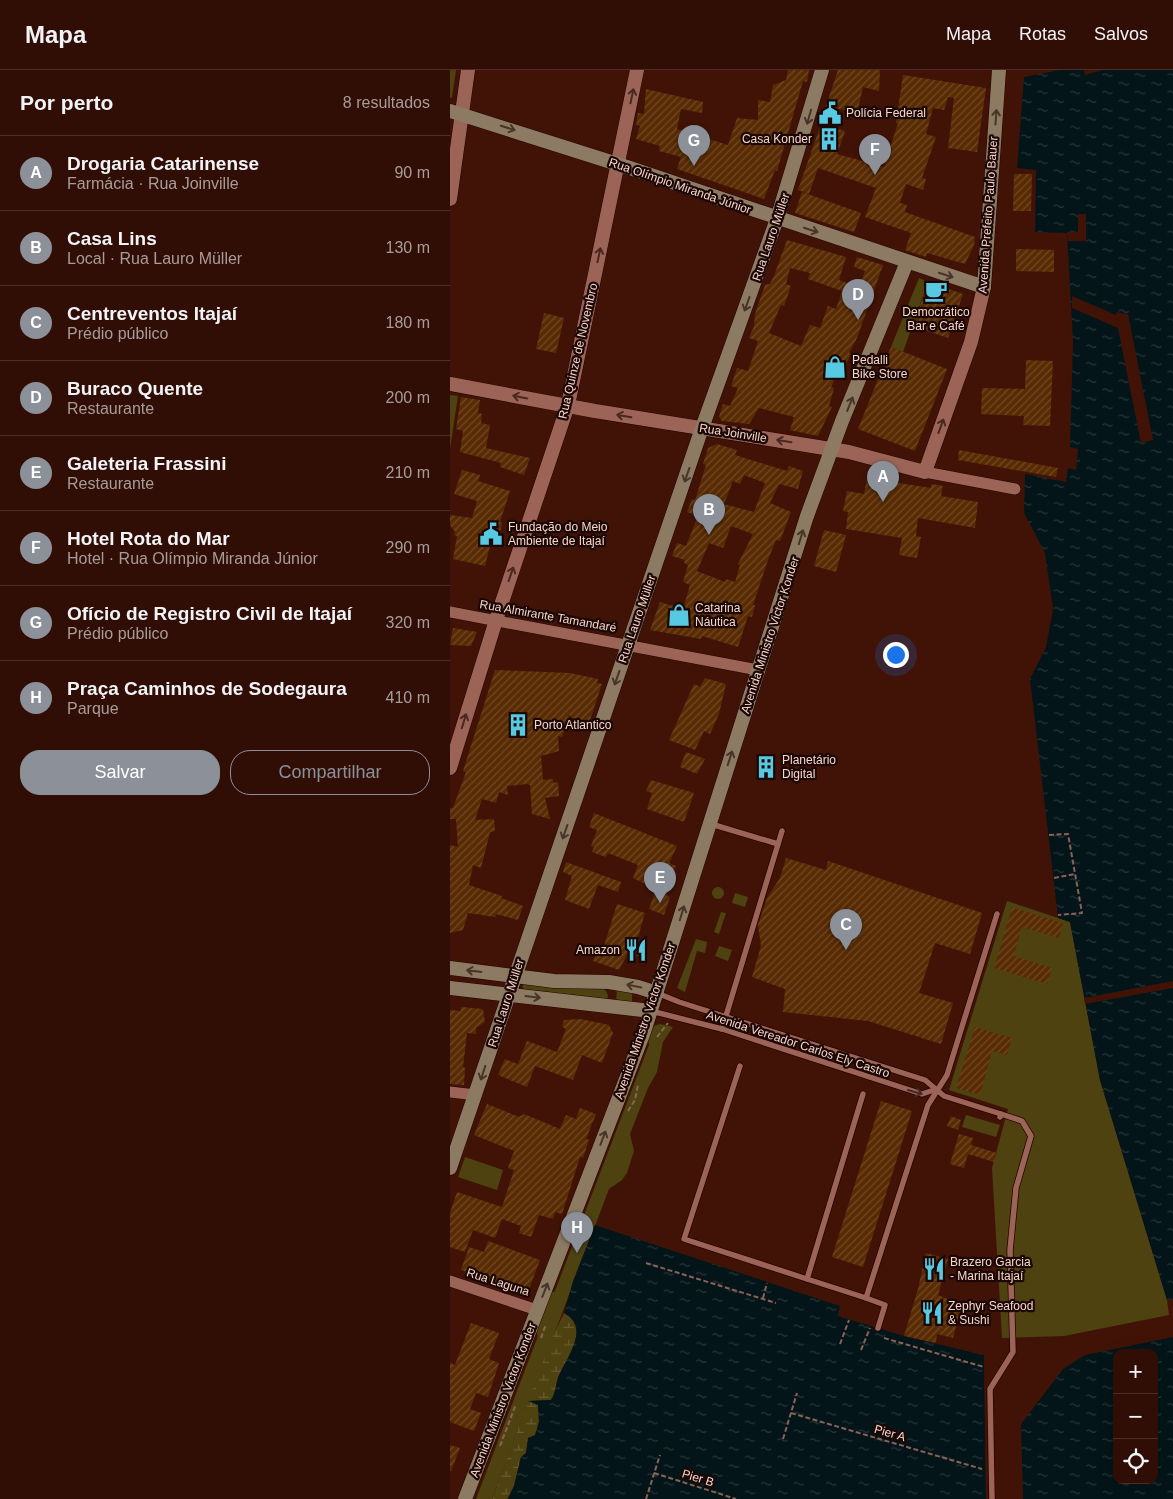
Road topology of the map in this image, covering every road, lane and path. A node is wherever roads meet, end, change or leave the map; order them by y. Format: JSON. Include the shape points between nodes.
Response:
{"nodes":[{"id":1,"x":468,"y":70,"type":"edge"},
{"id":2,"x":637,"y":70,"type":"edge"},
{"id":3,"x":822,"y":70,"type":"edge"},
{"id":4,"x":999,"y":70,"type":"edge"},
{"id":5,"x":456,"y":112,"type":"edge"},
{"id":6,"x":618,"y":164,"type":"junction"},
{"id":7,"x":450,"y":199,"type":"edge"},
{"id":8,"x":777,"y":219,"type":"junction"},
{"id":9,"x":907,"y":262,"type":"junction"},
{"id":10,"x":984,"y":287,"type":"junction"},
{"id":11,"x":450,"y":384,"type":"edge"},
{"id":12,"x":568,"y":405,"type":"junction"},
{"id":13,"x":702,"y":428,"type":"junction"},
{"id":14,"x":832,"y":449,"type":"junction"},
{"id":15,"x":925,"y":472,"type":"junction"},
{"id":16,"x":1015,"y":489,"type":"dead end"},
{"id":17,"x":450,"y":612,"type":"edge"},
{"id":18,"x":496,"y":620,"type":"junction"},
{"id":19,"x":629,"y":644,"type":"junction"},
{"id":20,"x":758,"y":670,"type":"junction"},
{"id":21,"x":450,"y":768,"type":"edge"},
{"id":22,"x":709,"y":823,"type":"junction"},
{"id":23,"x":782,"y":831,"type":"dead end"},
{"id":24,"x":1049,"y":836,"type":"dead end"},
{"id":25,"x":778,"y":844,"type":"junction"},
{"id":26,"x":1075,"y":874,"type":"junction"},
{"id":27,"x":1054,"y":878,"type":"dead end"},
{"id":28,"x":997,"y":914,"type":"dead end"},
{"id":29,"x":1058,"y":915,"type":"dead end"},
{"id":30,"x":450,"y":968,"type":"edge"},
{"id":31,"x":515,"y":976,"type":"junction"},
{"id":32,"x":609,"y":982,"type":"junction"},
{"id":33,"x":450,"y":988,"type":"edge"},
{"id":34,"x":658,"y":993,"type":"junction"},
{"id":35,"x":509,"y":994,"type":"junction"},
{"id":36,"x":608,"y":1006,"type":"junction"},
{"id":37,"x":651,"y":1011,"type":"junction"},
{"id":38,"x":725,"y":1017,"type":"junction"},
{"id":39,"x":722,"y":1029,"type":"junction"},
{"id":40,"x":740,"y":1066,"type":"dead end"},
{"id":41,"x":937,"y":1089,"type":"junction"},
{"id":42,"x":450,"y":1092,"type":"edge"},
{"id":43,"x":863,"y":1094,"type":"dead end"},
{"id":44,"x":476,"y":1095,"type":"junction"},
{"id":45,"x":450,"y":1168,"type":"edge"},
{"id":46,"x":646,"y":1263,"type":"dead end"},
{"id":47,"x":807,"y":1279,"type":"junction"},
{"id":48,"x":450,"y":1281,"type":"edge"},
{"id":49,"x":767,"y":1284,"type":"dead end"},
{"id":50,"x":866,"y":1298,"type":"junction"},
{"id":51,"x":763,"y":1299,"type":"junction"},
{"id":52,"x":776,"y":1303,"type":"dead end"},
{"id":53,"x":537,"y":1310,"type":"junction"},
{"id":54,"x":849,"y":1320,"type":"dead end"},
{"id":55,"x":870,"y":1326,"type":"dead end"},
{"id":56,"x":878,"y":1328,"type":"dead end"},
{"id":57,"x":884,"y":1338,"type":"dead end"},
{"id":58,"x":840,"y":1344,"type":"dead end"},
{"id":59,"x":861,"y":1350,"type":"dead end"},
{"id":60,"x":984,"y":1367,"type":"dead end"},
{"id":61,"x":797,"y":1393,"type":"dead end"},
{"id":62,"x":791,"y":1414,"type":"junction"},
{"id":63,"x":782,"y":1439,"type":"dead end"},
{"id":64,"x":660,"y":1454,"type":"dead end"},
{"id":65,"x":984,"y":1470,"type":"dead end"},
{"id":66,"x":654,"y":1474,"type":"junction"},
{"id":67,"x":465,"y":1499,"type":"edge"},
{"id":68,"x":646,"y":1499,"type":"edge"},
{"id":69,"x":736,"y":1499,"type":"edge"},
{"id":70,"x":992,"y":1499,"type":"edge"}],
"edges":[{"from":1,"to":5,"type":"street"},
{"from":6,"to":2,"type":"street","name":"Rua Quinze de Novembro","one_way":true},
{"from":3,"to":8,"type":"main road","name":"Rua Lauro Müller","one_way":true},
{"from":10,"to":4,"type":"main road","name":"Avenida Prefeito Paulo Bauer","one_way":true},
{"from":5,"to":6,"type":"main road","name":"Rua Olímpio Miranda Júnior","one_way":true},
{"from":5,"to":7,"type":"street"},
{"from":6,"to":8,"type":"main road","name":"Rua Olímpio Miranda Júnior"},
{"from":12,"to":6,"type":"street","name":"Rua Quinze de Novembro","one_way":true},
{"from":8,"to":9,"type":"main road","name":"Rua Olímpio Miranda Júnior","one_way":true},
{"from":8,"to":13,"type":"main road","name":"Rua Lauro Müller","one_way":true},
{"from":9,"to":10,"type":"main road","name":"Rua Olímpio Miranda Júnior","one_way":true},
{"from":14,"to":9,"type":"main road","name":"Avenida Ministro Victor Konder","one_way":true},
{"from":15,"to":10,"type":"street","name":"Avenida Prefeito Paulo Bauer","one_way":true,"via":[[971,342]]},
{"from":12,"to":11,"type":"street","name":"Rua Joinville","one_way":true},
{"from":13,"to":12,"type":"street","name":"Rua Joinville","one_way":true},
{"from":18,"to":12,"type":"street","name":"Rua Quinze de Novembro","one_way":true},
{"from":14,"to":13,"type":"street","name":"Rua Joinville","one_way":true},
{"from":13,"to":19,"type":"main road","name":"Rua Lauro Müller","one_way":true},
{"from":14,"to":15,"type":"street","name":"Rua Joinville"},
{"from":20,"to":14,"type":"main road","name":"Avenida Ministro Victor Konder","one_way":true},
{"from":15,"to":16,"type":"street","name":"Rua Joinville"},
{"from":17,"to":18,"type":"street","name":"Rua Almirante Tamandaré"},
{"from":18,"to":19,"type":"street","name":"Rua Almirante Tamandaré"},
{"from":21,"to":18,"type":"street","name":"Rua Quinze de Novembro","one_way":true},
{"from":19,"to":20,"type":"street","name":"Rua Almirante Tamandaré"},
{"from":19,"to":31,"type":"main road","name":"Rua Lauro Müller","one_way":true},
{"from":22,"to":20,"type":"main road","name":"Avenida Ministro Victor Konder","one_way":true},
{"from":22,"to":25,"type":"lane"},
{"from":34,"to":22,"type":"main road","name":"Avenida Ministro Victor Konder","one_way":true},
{"from":23,"to":25,"type":"lane"},
{"from":24,"to":26,"type":"path","via":[[1068,834]]},
{"from":25,"to":38,"type":"lane"},
{"from":26,"to":27,"type":"path"},
{"from":26,"to":29,"type":"path","via":[[1082,913]]},
{"from":28,"to":41,"type":"lane","via":[[947,1075]]},
{"from":31,"to":30,"type":"main road","one_way":true},
{"from":31,"to":32,"type":"main road","via":[[554,981]]},
{"from":31,"to":35,"type":"main road","name":"Rua Lauro Müller"},
{"from":34,"to":32,"type":"main road","one_way":true},
{"from":32,"to":36,"type":"main road","via":[[616,994]]},
{"from":33,"to":35,"type":"main road"},
{"from":34,"to":37,"type":"main road","name":"Avenida Ministro Victor Konder"},
{"from":34,"to":38,"type":"lane","name":"Avenida Vereador Carlos Ely Castro"},
{"from":35,"to":36,"type":"main road","one_way":true},
{"from":35,"to":44,"type":"main road","name":"Rua Lauro Müller","one_way":true},
{"from":36,"to":37,"type":"main road"},
{"from":37,"to":39,"type":"lane","name":"Avenida Vereador Carlos Ely Castro"},
{"from":53,"to":37,"type":"main road","name":"Avenida Ministro Victor Konder","one_way":true},
{"from":38,"to":39,"type":"lane"},
{"from":38,"to":41,"type":"lane","name":"Avenida Vereador Carlos Ely Castro","via":[[924,1080]]},
{"from":39,"to":41,"type":"lane","name":"Avenida Vereador Carlos Ely Castro","one_way":true,"via":[[922,1094]]},
{"from":40,"to":47,"type":"lane","via":[[684,1239]]},
{"from":41,"to":50,"type":"lane","via":[[928,1105]]},
{"from":41,"to":70,"type":"lane","name":"Avenida Vereador Carlos Ely Castro","via":[[944,1096],[1022,1121],[1032,1136],[1016,1188],[1011,1242],[1013,1352],[990,1389]]},
{"from":42,"to":44,"type":"street"},
{"from":43,"to":47,"type":"lane"},
{"from":44,"to":45,"type":"main road","name":"Rua Lauro Müller"},
{"from":46,"to":51,"type":"path"},
{"from":47,"to":50,"type":"lane"},
{"from":48,"to":53,"type":"street","name":"Rua Laguna","via":[[501,1303]]},
{"from":49,"to":51,"type":"path"},
{"from":50,"to":56,"type":"lane","via":[[885,1305]]},
{"from":51,"to":52,"type":"path"},
{"from":53,"to":67,"type":"main road","name":"Avenida Ministro Victor Konder"},
{"from":54,"to":58,"type":"path"},
{"from":55,"to":59,"type":"path"},
{"from":57,"to":60,"type":"path"},
{"from":61,"to":62,"type":"path"},
{"from":62,"to":63,"type":"path"},
{"from":62,"to":65,"type":"path","name":"Pier A"},
{"from":64,"to":66,"type":"path"},
{"from":66,"to":68,"type":"path"},
{"from":66,"to":69,"type":"path","name":"Pier B"}]}
